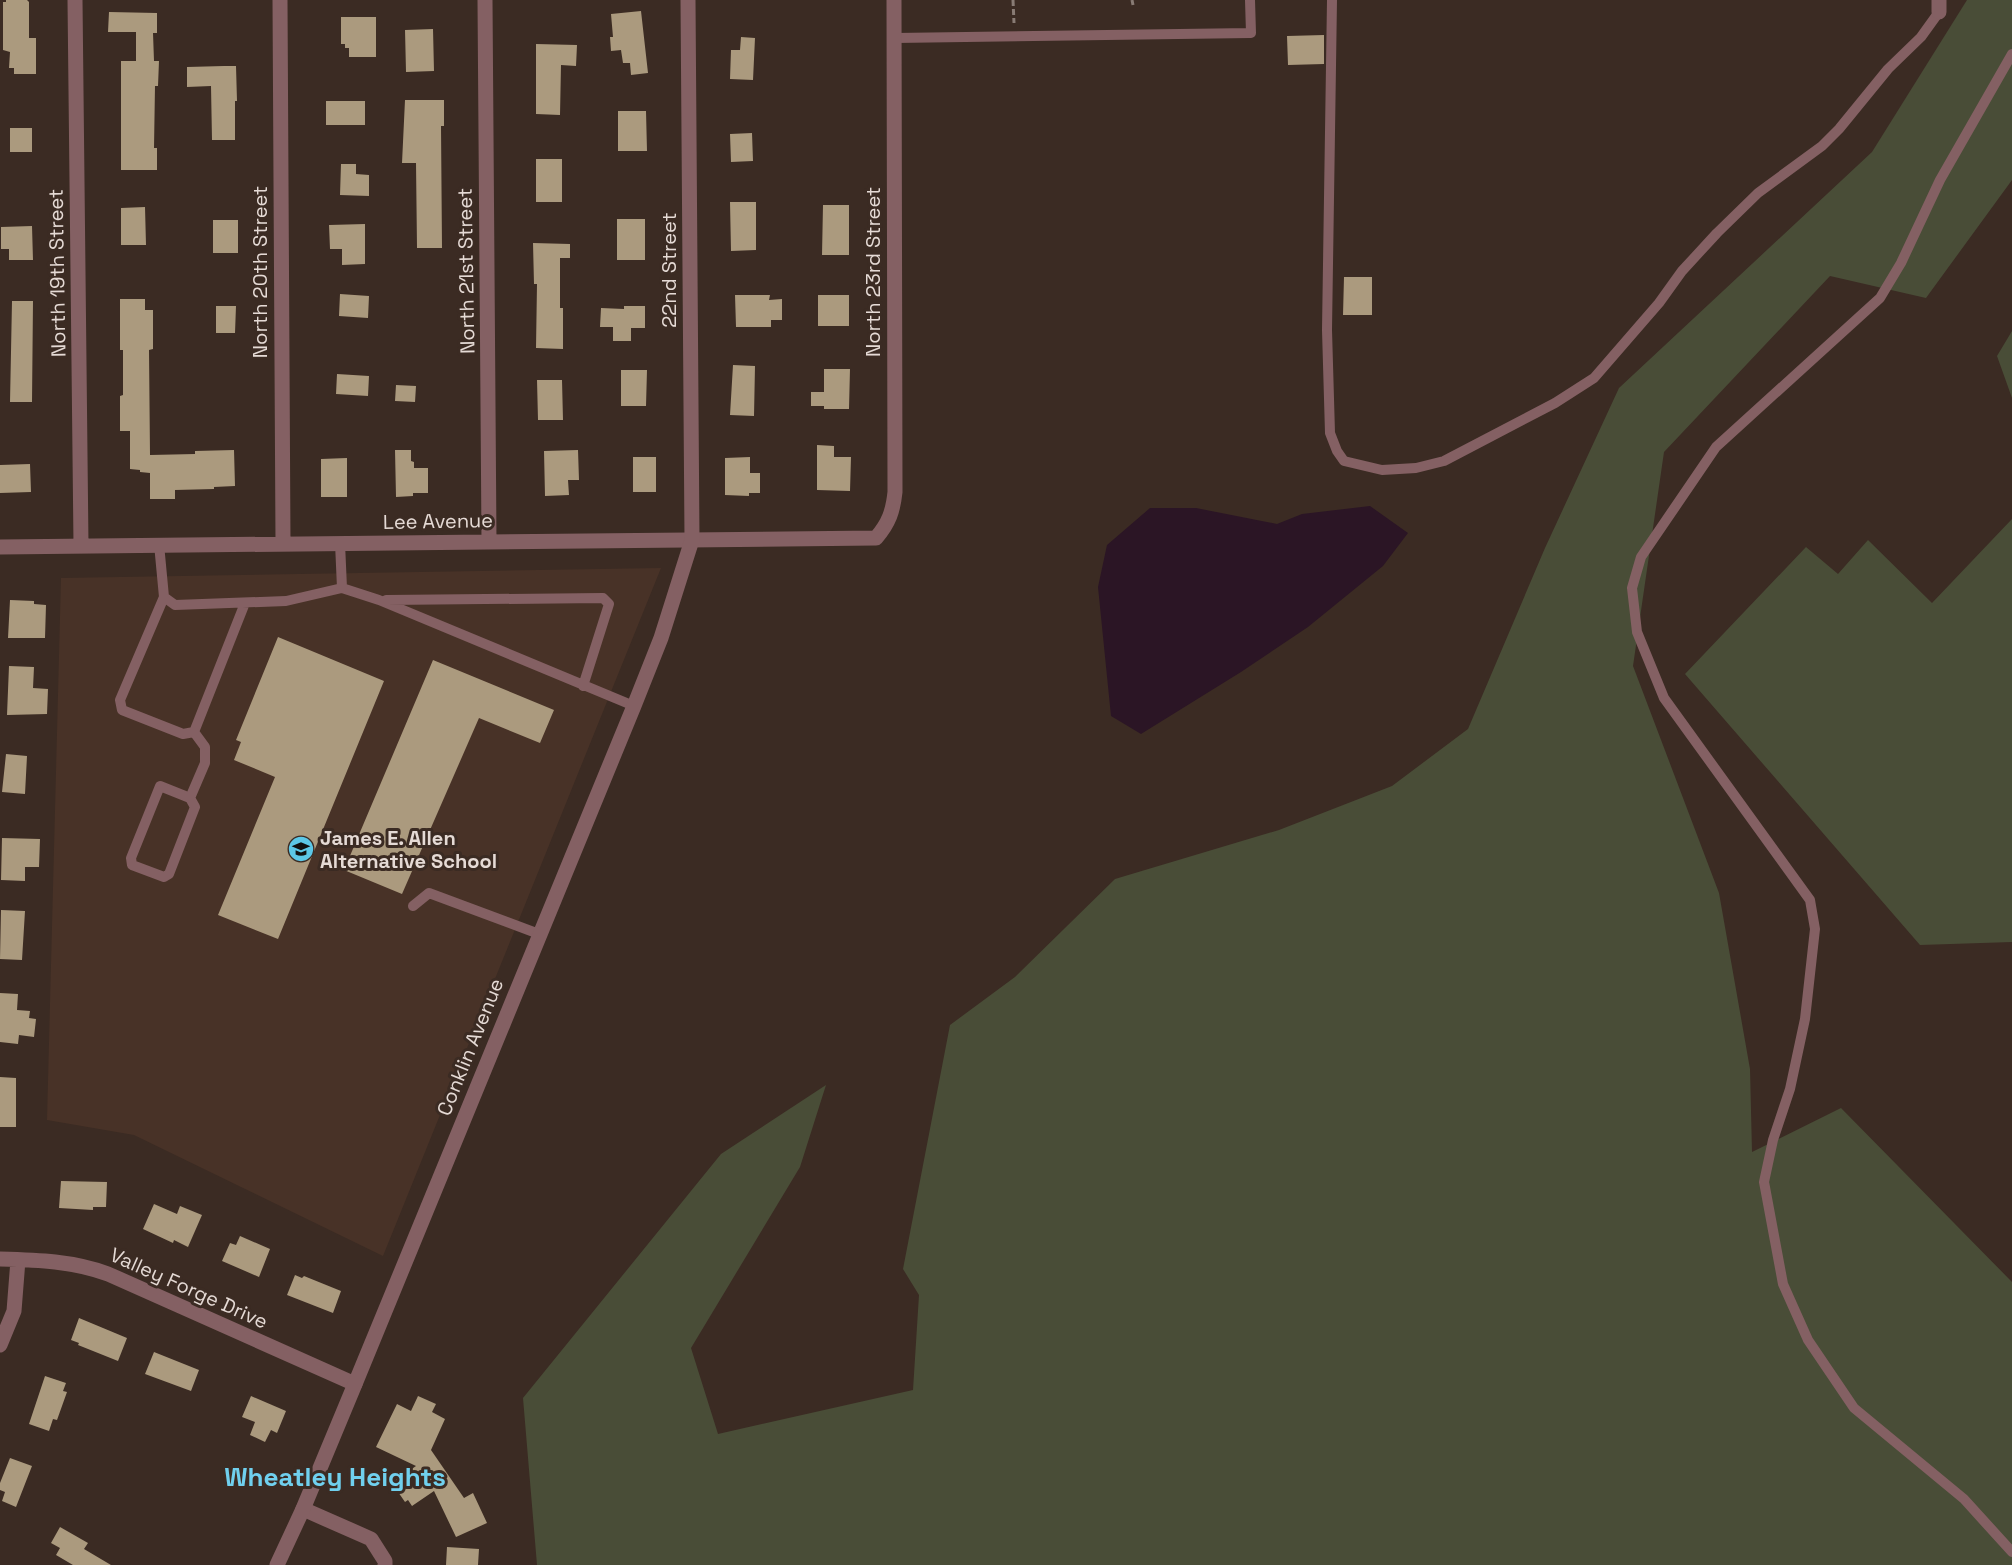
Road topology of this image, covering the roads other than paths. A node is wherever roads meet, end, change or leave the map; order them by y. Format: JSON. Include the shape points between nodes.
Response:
{"nodes":[{"id":1,"x":75,"y":0,"type":"edge"},
{"id":2,"x":280,"y":0,"type":"edge"},
{"id":3,"x":485,"y":0,"type":"edge"},
{"id":4,"x":688,"y":0,"type":"edge"},
{"id":5,"x":894,"y":0,"type":"edge"},
{"id":6,"x":1250,"y":0,"type":"edge"},
{"id":7,"x":1332,"y":0,"type":"edge"},
{"id":8,"x":1939,"y":6,"type":"edge"},
{"id":9,"x":895,"y":38,"type":"junction"},
{"id":10,"x":2012,"y":54,"type":"edge"},
{"id":11,"x":876,"y":538,"type":"joint"},
{"id":12,"x":692,"y":540,"type":"junction"},
{"id":13,"x":489,"y":541,"type":"junction"},
{"id":14,"x":283,"y":543,"type":"junction"},
{"id":15,"x":340,"y":543,"type":"junction"},
{"id":16,"x":159,"y":544,"type":"junction"},
{"id":17,"x":81,"y":545,"type":"junction"},
{"id":18,"x":0,"y":547,"type":"edge"},
{"id":19,"x":342,"y":588,"type":"junction"},
{"id":20,"x":164,"y":597,"type":"junction"},
{"id":21,"x":379,"y":600,"type":"junction"},
{"id":22,"x":245,"y":603,"type":"junction"},
{"id":23,"x":583,"y":686,"type":"junction"},
{"id":24,"x":634,"y":706,"type":"junction"},
{"id":25,"x":194,"y":732,"type":"junction"},
{"id":26,"x":190,"y":798,"type":"junction"},
{"id":27,"x":413,"y":906,"type":"dead end"},
{"id":28,"x":539,"y":934,"type":"junction"},
{"id":29,"x":0,"y":1259,"type":"edge"},
{"id":30,"x":18,"y":1260,"type":"junction"},
{"id":31,"x":0,"y":1345,"type":"edge"},
{"id":32,"x":355,"y":1384,"type":"junction"},
{"id":33,"x":303,"y":1509,"type":"junction"},
{"id":34,"x":2012,"y":1552,"type":"edge"},
{"id":35,"x":277,"y":1565,"type":"edge"},
{"id":36,"x":385,"y":1565,"type":"edge"}],
"edges":[{"from":1,"to":17,"type":"street","name":"North 19th Street"},
{"from":2,"to":14,"type":"street","name":"North 20th Street"},
{"from":3,"to":13,"type":"street","name":"North 21st Street"},
{"from":4,"to":12,"type":"street","name":"22nd Street"},
{"from":5,"to":9,"type":"street","name":"North 23rd Street"},
{"from":6,"to":9,"type":"lane","via":[[1251,33]]},
{"from":7,"to":8,"type":"lane","via":[[1327,330],[1330,434],[1344,461],[1382,470],[1444,461],[1594,378],[1717,233],[1758,193],[1839,129],[1888,69],[1921,38]]},
{"from":9,"to":11,"type":"street","name":"North 23rd Street","via":[[895,492],[888,525]]},
{"from":10,"to":34,"type":"lane","via":[[1940,180],[1880,298],[1716,447],[1641,557],[1632,588],[1637,632],[1664,698],[1810,900],[1815,929],[1805,1019],[1764,1182],[1783,1284],[1808,1340],[1854,1408],[1964,1499]]},
{"from":11,"to":12,"type":"street","name":"Lee Avenue"},
{"from":12,"to":13,"type":"street","name":"Lee Avenue"},
{"from":12,"to":24,"type":"street","name":"Conklin Avenue","via":[[661,638]]},
{"from":13,"to":15,"type":"street","name":"Lee Avenue"},
{"from":14,"to":15,"type":"street","name":"Lee Avenue"},
{"from":14,"to":16,"type":"street","name":"Lee Avenue"},
{"from":15,"to":19,"type":"lane"},
{"from":16,"to":17,"type":"street","name":"Lee Avenue"},
{"from":16,"to":20,"type":"lane"},
{"from":17,"to":18,"type":"street","name":"Lee Avenue"},
{"from":19,"to":21,"type":"lane"},
{"from":19,"to":22,"type":"lane","via":[[286,601]]},
{"from":20,"to":22,"type":"lane","via":[[176,605]]},
{"from":20,"to":25,"type":"lane","via":[[120,700],[122,710],[183,734]]},
{"from":21,"to":23,"type":"lane"},
{"from":21,"to":23,"type":"lane","via":[[603,598],[609,604]]},
{"from":22,"to":25,"type":"lane"},
{"from":23,"to":24,"type":"lane"},
{"from":24,"to":28,"type":"street","name":"Conklin Avenue"},
{"from":25,"to":26,"type":"lane","via":[[206,747],[205,763]]},
{"from":26,"to":26,"type":"lane","via":[[160,786],[132,865],[164,877],[169,874],[195,807]]},
{"from":27,"to":28,"type":"lane","via":[[429,893]]},
{"from":28,"to":32,"type":"street","name":"Conklin Avenue"},
{"from":29,"to":30,"type":"street","name":"Valley Forge Drive"},
{"from":30,"to":31,"type":"street","via":[[14,1311]]},
{"from":30,"to":32,"type":"street","name":"Valley Forge Drive","via":[[61,1262],[108,1274]]},
{"from":32,"to":33,"type":"street","name":"Conklin Avenue"},
{"from":33,"to":35,"type":"street","name":"Conklin Avenue"},
{"from":33,"to":36,"type":"street","via":[[371,1539]]}]}
